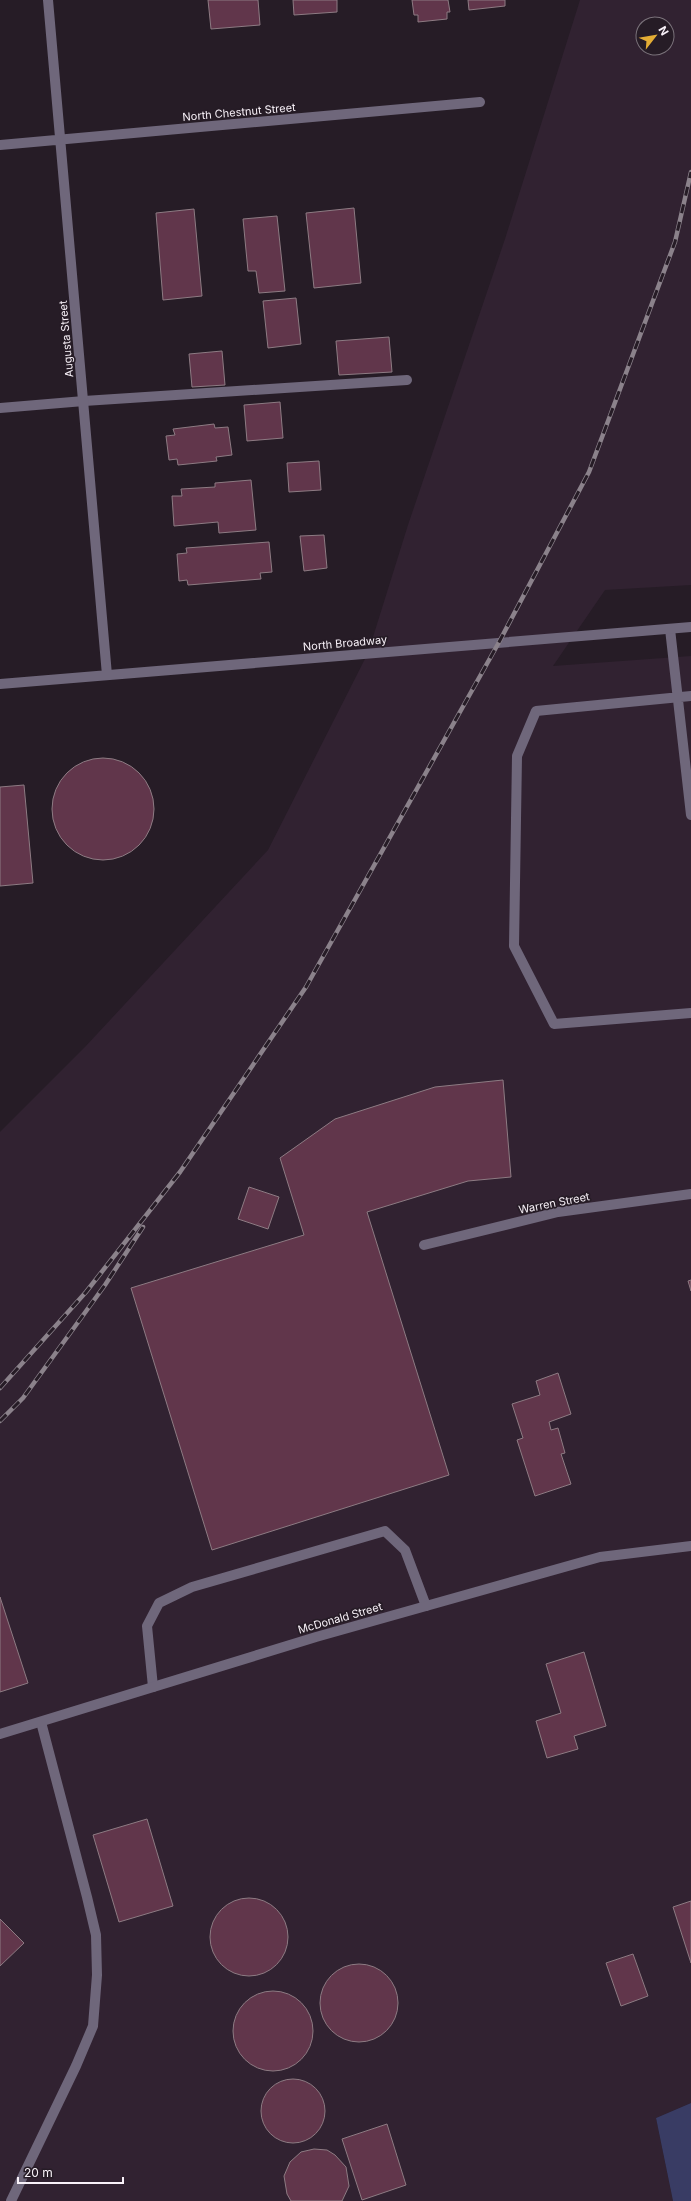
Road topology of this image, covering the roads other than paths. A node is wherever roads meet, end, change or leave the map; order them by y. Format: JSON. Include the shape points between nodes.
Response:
{"nodes":[{"id":1,"x":48,"y":0,"type":"edge"},
{"id":2,"x":480,"y":102,"type":"dead end"},
{"id":3,"x":61,"y":140,"type":"junction"},
{"id":4,"x":0,"y":145,"type":"edge"},
{"id":5,"x":407,"y":380,"type":"dead end"},
{"id":6,"x":84,"y":401,"type":"junction"},
{"id":7,"x":0,"y":408,"type":"edge"},
{"id":8,"x":691,"y":627,"type":"edge"},
{"id":9,"x":670,"y":629,"type":"junction"},
{"id":10,"x":107,"y":675,"type":"junction"},
{"id":11,"x":0,"y":684,"type":"edge"},
{"id":12,"x":691,"y":696,"type":"edge"},
{"id":13,"x":678,"y":697,"type":"junction"},
{"id":14,"x":691,"y":815,"type":"edge"},
{"id":15,"x":691,"y":1013,"type":"edge"},
{"id":16,"x":691,"y":1194,"type":"edge"},
{"id":17,"x":424,"y":1245,"type":"dead end"},
{"id":18,"x":691,"y":1546,"type":"edge"},
{"id":19,"x":426,"y":1606,"type":"junction"},
{"id":20,"x":153,"y":1687,"type":"junction"},
{"id":21,"x":41,"y":1722,"type":"junction"},
{"id":22,"x":0,"y":1734,"type":"edge"},
{"id":23,"x":10,"y":2201,"type":"edge"}],
"edges":[{"from":1,"to":3,"type":"street","name":"Augusta Street"},
{"from":2,"to":3,"type":"street","name":"North Chestnut Street"},
{"from":3,"to":4,"type":"street","name":"North Chestnut Street"},
{"from":3,"to":6,"type":"street","name":"Augusta Street"},
{"from":5,"to":6,"type":"street"},
{"from":6,"to":7,"type":"street"},
{"from":6,"to":10,"type":"street","name":"Augusta Street"},
{"from":8,"to":9,"type":"street","name":"North Broadway"},
{"from":9,"to":10,"type":"street","name":"North Broadway"},
{"from":9,"to":13,"type":"street"},
{"from":10,"to":11,"type":"street","name":"North Broadway"},
{"from":12,"to":13,"type":"street"},
{"from":13,"to":14,"type":"street"},
{"from":13,"to":15,"type":"street","via":[[536,711],[517,756],[514,946],[554,1024]]},
{"from":16,"to":17,"type":"street","name":"Warren Street","via":[[558,1212]]},
{"from":18,"to":19,"type":"street","name":"McDonald Street","via":[[600,1557]]},
{"from":19,"to":20,"type":"street","name":"McDonald Street"},
{"from":19,"to":20,"type":"street","via":[[405,1550],[386,1531],[192,1587],[159,1603],[147,1626]]},
{"from":20,"to":21,"type":"street","name":"McDonald Street"},
{"from":21,"to":22,"type":"street","name":"McDonald Street"},
{"from":21,"to":23,"type":"street","via":[[96,1935],[97,1975],[93,2026]]}]}
